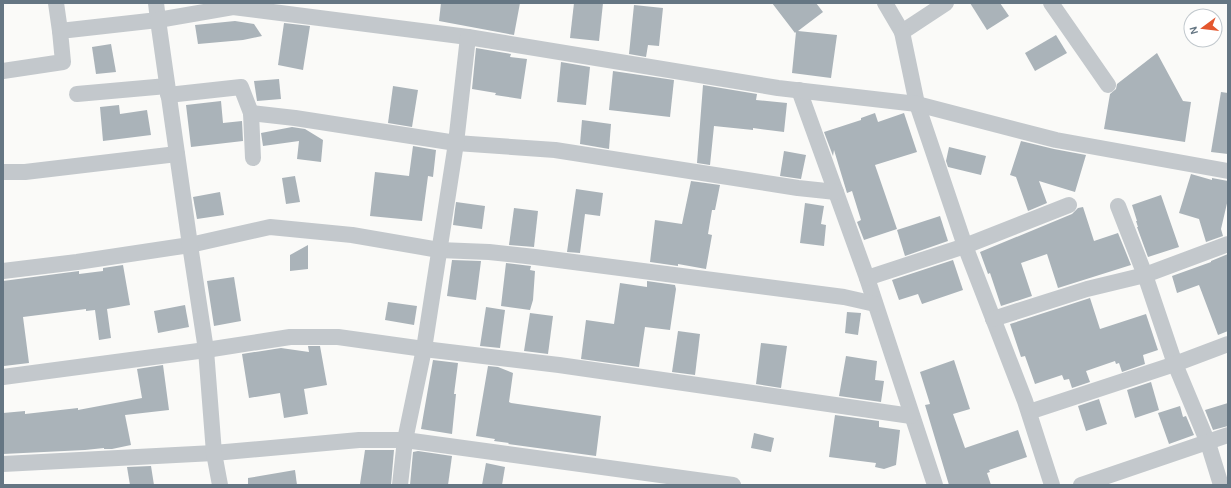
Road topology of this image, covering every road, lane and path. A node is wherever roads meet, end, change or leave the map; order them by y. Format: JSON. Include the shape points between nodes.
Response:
{"nodes":[{"id":1,"x":56,"y":3,"type":"edge"},
{"id":2,"x":156,"y":3,"type":"edge"},
{"id":3,"x":885,"y":3,"type":"edge"},
{"id":4,"x":946,"y":3,"type":"edge"},
{"id":5,"x":1051,"y":3,"type":"edge"},
{"id":6,"x":233,"y":5,"type":"edge"},
{"id":7,"x":158,"y":20,"type":"junction"},
{"id":8,"x":60,"y":32,"type":"junction"},
{"id":9,"x":902,"y":32,"type":"junction"},
{"id":10,"x":468,"y":37,"type":"junction"},
{"id":11,"x":3,"y":71,"type":"edge"},
{"id":12,"x":1108,"y":85,"type":"dead end"},
{"id":13,"x":168,"y":90,"type":"junction"},
{"id":14,"x":800,"y":90,"type":"junction"},
{"id":15,"x":77,"y":94,"type":"dead end"},
{"id":16,"x":917,"y":104,"type":"junction"},
{"id":17,"x":251,"y":113,"type":"junction"},
{"id":18,"x":456,"y":143,"type":"junction"},
{"id":19,"x":177,"y":154,"type":"junction"},
{"id":20,"x":253,"y":158,"type":"dead end"},
{"id":21,"x":1228,"y":171,"type":"edge"},
{"id":22,"x":3,"y":172,"type":"edge"},
{"id":23,"x":836,"y":192,"type":"junction"},
{"id":24,"x":1069,"y":205,"type":"dead end"},
{"id":25,"x":1118,"y":206,"type":"dead end"},
{"id":26,"x":1228,"y":244,"type":"edge"},
{"id":27,"x":190,"y":245,"type":"junction"},
{"id":28,"x":965,"y":246,"type":"junction"},
{"id":29,"x":439,"y":250,"type":"junction"},
{"id":30,"x":3,"y":271,"type":"edge"},
{"id":31,"x":1145,"y":275,"type":"junction"},
{"id":32,"x":867,"y":278,"type":"junction"},
{"id":33,"x":875,"y":304,"type":"junction"},
{"id":34,"x":993,"y":319,"type":"junction"},
{"id":35,"x":1228,"y":344,"type":"edge"},
{"id":36,"x":424,"y":349,"type":"junction"},
{"id":37,"x":206,"y":350,"type":"junction"},
{"id":38,"x":1175,"y":364,"type":"junction"},
{"id":39,"x":3,"y":377,"type":"edge"},
{"id":40,"x":1029,"y":412,"type":"junction"},
{"id":41,"x":912,"y":416,"type":"junction"},
{"id":42,"x":1228,"y":435,"type":"edge"},
{"id":43,"x":405,"y":440,"type":"junction"},
{"id":44,"x":1208,"y":443,"type":"junction"},
{"id":45,"x":214,"y":453,"type":"junction"},
{"id":46,"x":3,"y":464,"type":"edge"},
{"id":47,"x":220,"y":485,"type":"edge"},
{"id":48,"x":400,"y":485,"type":"edge"},
{"id":49,"x":733,"y":485,"type":"edge"},
{"id":50,"x":935,"y":485,"type":"edge"},
{"id":51,"x":1052,"y":485,"type":"edge"},
{"id":52,"x":1081,"y":485,"type":"edge"},
{"id":53,"x":1221,"y":485,"type":"edge"}],
"edges":[{"from":1,"to":8,"type":"street"},
{"from":2,"to":7,"type":"street"},
{"from":3,"to":9,"type":"street"},
{"from":4,"to":9,"type":"street"},
{"from":5,"to":12,"type":"street"},
{"from":6,"to":7,"type":"street"},
{"from":6,"to":10,"type":"street"},
{"from":7,"to":8,"type":"street"},
{"from":7,"to":13,"type":"street"},
{"from":8,"to":11,"type":"street","via":[[63,62]]},
{"from":9,"to":16,"type":"street"},
{"from":10,"to":14,"type":"street"},
{"from":10,"to":18,"type":"street"},
{"from":13,"to":15,"type":"street"},
{"from":13,"to":17,"type":"street","via":[[241,87]]},
{"from":13,"to":19,"type":"street"},
{"from":14,"to":16,"type":"street"},
{"from":14,"to":23,"type":"street"},
{"from":16,"to":21,"type":"street","via":[[1056,140]]},
{"from":16,"to":28,"type":"street"},
{"from":17,"to":18,"type":"street"},
{"from":17,"to":20,"type":"street"},
{"from":18,"to":23,"type":"street","via":[[555,150]]},
{"from":18,"to":29,"type":"street"},
{"from":19,"to":22,"type":"street","via":[[25,172]]},
{"from":19,"to":27,"type":"street"},
{"from":23,"to":32,"type":"street"},
{"from":24,"to":28,"type":"street"},
{"from":25,"to":31,"type":"street"},
{"from":26,"to":31,"type":"street"},
{"from":27,"to":29,"type":"street","via":[[270,226],[352,235]]},
{"from":27,"to":30,"type":"street"},
{"from":27,"to":37,"type":"street"},
{"from":28,"to":32,"type":"street"},
{"from":28,"to":34,"type":"street"},
{"from":29,"to":33,"type":"street","via":[[536,257],[844,297]]},
{"from":29,"to":36,"type":"street"},
{"from":31,"to":34,"type":"street","via":[[1087,289]]},
{"from":31,"to":38,"type":"street"},
{"from":32,"to":33,"type":"street"},
{"from":33,"to":41,"type":"street"},
{"from":34,"to":40,"type":"street"},
{"from":35,"to":38,"type":"street"},
{"from":36,"to":37,"type":"street","via":[[338,337],[290,337]]},
{"from":36,"to":41,"type":"street","via":[[559,365]]},
{"from":36,"to":43,"type":"street"},
{"from":37,"to":39,"type":"street"},
{"from":37,"to":45,"type":"street"},
{"from":38,"to":40,"type":"street"},
{"from":38,"to":44,"type":"street"},
{"from":40,"to":51,"type":"street"},
{"from":41,"to":50,"type":"street"},
{"from":42,"to":44,"type":"street"},
{"from":43,"to":45,"type":"street","via":[[359,440]]},
{"from":43,"to":48,"type":"street"},
{"from":43,"to":49,"type":"street"},
{"from":44,"to":52,"type":"street"},
{"from":44,"to":53,"type":"street"},
{"from":45,"to":46,"type":"street"},
{"from":45,"to":47,"type":"street"}]}
